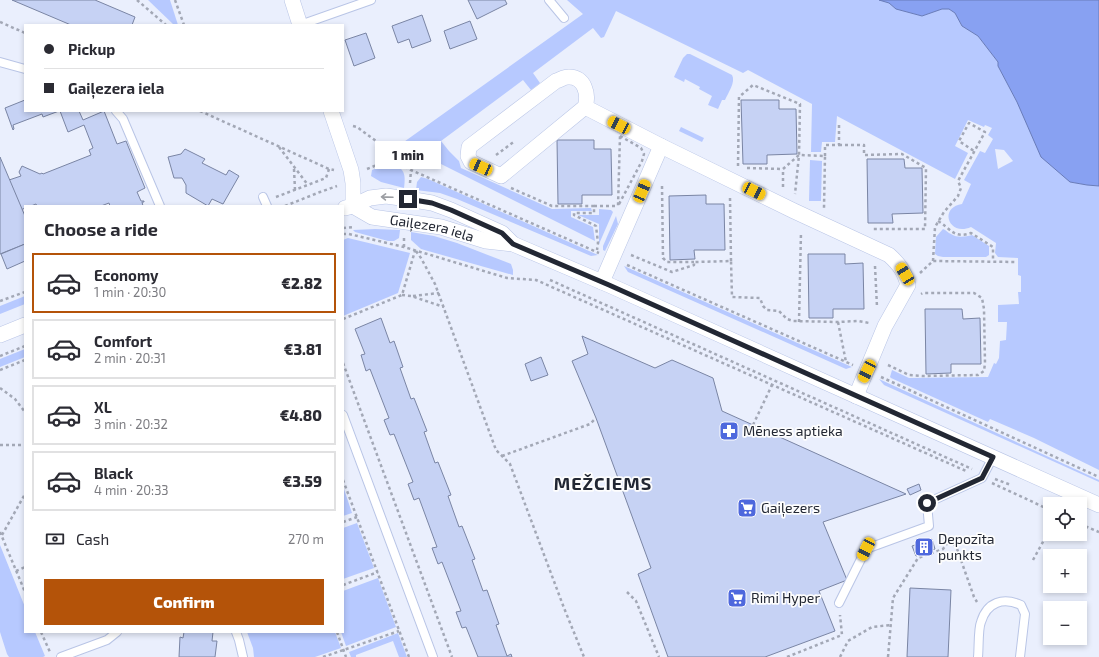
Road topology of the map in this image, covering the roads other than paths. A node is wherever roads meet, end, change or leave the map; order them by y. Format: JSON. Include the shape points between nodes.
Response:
{"nodes":[{"id":1,"x":292,"y":0,"type":"edge"},
{"id":2,"x":371,"y":0,"type":"edge"},
{"id":3,"x":549,"y":0,"type":"edge"},
{"id":4,"x":564,"y":18,"type":"dead end"},
{"id":5,"x":300,"y":24,"type":"edge"},
{"id":6,"x":303,"y":24,"type":"edge"},
{"id":7,"x":0,"y":62,"type":"edge"},
{"id":8,"x":24,"y":70,"type":"edge"},
{"id":9,"x":585,"y":107,"type":"junction"},
{"id":10,"x":117,"y":112,"type":"edge"},
{"id":11,"x":331,"y":112,"type":"edge"},
{"id":12,"x":661,"y":146,"type":"junction"},
{"id":13,"x":160,"y":205,"type":"edge"},
{"id":14,"x":348,"y":207,"type":"edge"},
{"id":15,"x":513,"y":244,"type":"junction"},
{"id":16,"x":602,"y":282,"type":"junction"},
{"id":17,"x":24,"y":325,"type":"edge"},
{"id":18,"x":0,"y":335,"type":"edge"},
{"id":19,"x":856,"y":396,"type":"junction"},
{"id":20,"x":344,"y":418,"type":"edge"},
{"id":21,"x":993,"y":457,"type":"junction"},
{"id":22,"x":1099,"y":505,"type":"edge"},
{"id":23,"x":839,"y":602,"type":"road end"},
{"id":24,"x":116,"y":633,"type":"edge"},
{"id":25,"x":236,"y":633,"type":"edge"},
{"id":26,"x":61,"y":657,"type":"edge"},
{"id":27,"x":243,"y":657,"type":"edge"},
{"id":28,"x":433,"y":657,"type":"edge"},
{"id":29,"x":978,"y":657,"type":"edge"},
{"id":30,"x":1020,"y":657,"type":"edge"}],
"edges":[{"from":1,"to":5,"type":"street"},
{"from":2,"to":6,"type":"lane"},
{"from":3,"to":4,"type":"lane"},
{"from":7,"to":8,"type":"lane"},
{"from":9,"to":9,"type":"street","via":[[585,86],[578,79],[568,77],[556,81],[469,147],[468,156],[471,162],[501,176]]},
{"from":9,"to":12,"type":"street"},
{"from":10,"to":13,"type":"lane","via":[[123,119]]},
{"from":11,"to":14,"type":"street","via":[[351,170],[353,183]]},
{"from":12,"to":16,"type":"street"},
{"from":12,"to":19,"type":"street","via":[[890,255],[899,264],[908,285],[885,326]]},
{"from":14,"to":15,"type":"street","name":"Gaiļezera iela","via":[[372,217],[441,227],[486,240]]},
{"from":15,"to":14,"type":"street","name":"Gaiļezera iela","one_way":true,"via":[[502,233],[432,203],[386,196],[370,198]]},
{"from":15,"to":16,"type":"street","name":"Gaiļezera iela"},
{"from":16,"to":19,"type":"street","name":"Gaiļezera iela"},
{"from":17,"to":18,"type":"street"},
{"from":19,"to":21,"type":"street","name":"Gaiļezera iela"},
{"from":20,"to":28,"type":"lane"},
{"from":21,"to":22,"type":"street","name":"Gaiļezera iela"},
{"from":21,"to":23,"type":"lane","via":[[983,476],[927,503],[929,526],[866,549]]},
{"from":24,"to":26,"type":"lane","via":[[107,640]]},
{"from":25,"to":27,"type":"lane"},
{"from":29,"to":30,"type":"lane","via":[[980,622],[989,607],[1001,601],[1013,601],[1021,605],[1025,614]]}]}
